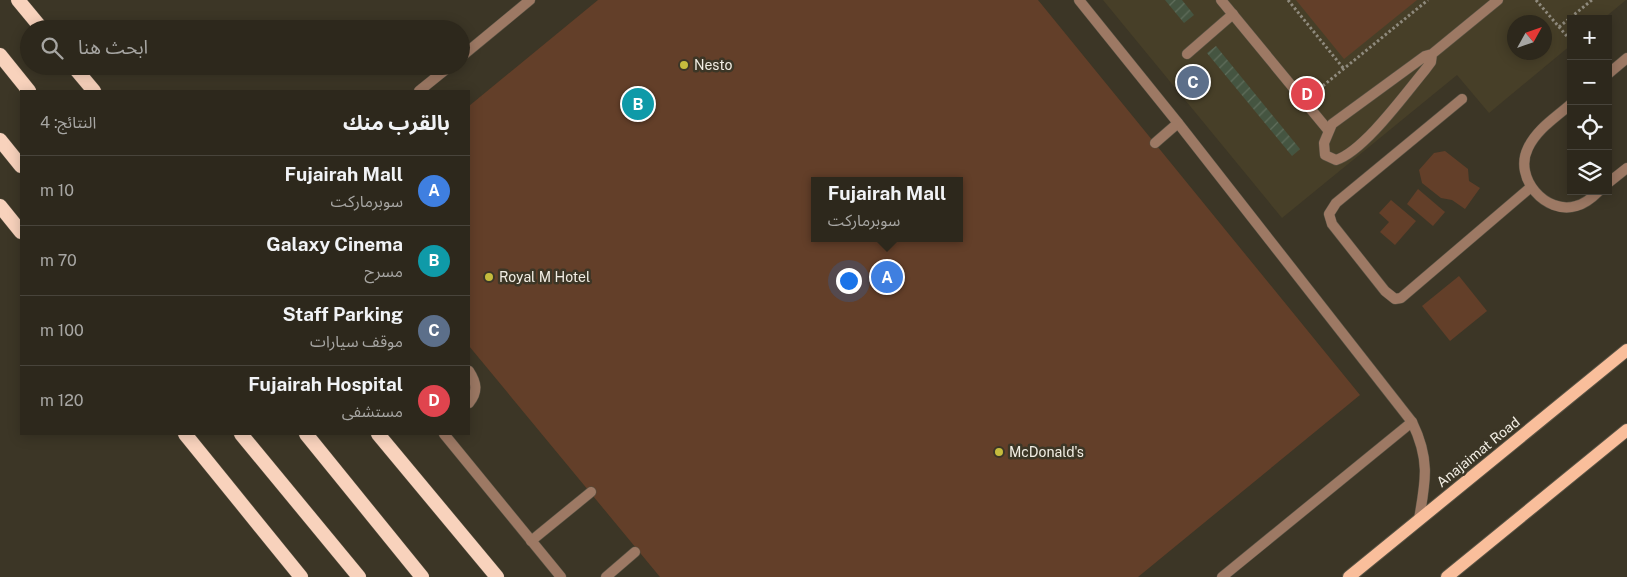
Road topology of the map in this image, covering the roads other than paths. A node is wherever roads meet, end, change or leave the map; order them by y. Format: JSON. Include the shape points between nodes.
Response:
{"nodes":[{"id":1,"x":18,"y":0,"type":"edge"},
{"id":2,"x":530,"y":0,"type":"edge"},
{"id":3,"x":1079,"y":0,"type":"edge"},
{"id":4,"x":1221,"y":0,"type":"edge"},
{"id":5,"x":1498,"y":0,"type":"edge"},
{"id":6,"x":1233,"y":14,"type":"junction"},
{"id":7,"x":35,"y":20,"type":"edge"},
{"id":8,"x":470,"y":50,"type":"edge"},
{"id":9,"x":1187,"y":54,"type":"dead end"},
{"id":10,"x":1432,"y":54,"type":"junction"},
{"id":11,"x":0,"y":55,"type":"edge"},
{"id":12,"x":1627,"y":58,"type":"edge"},
{"id":13,"x":1612,"y":71,"type":"edge"},
{"id":14,"x":81,"y":75,"type":"edge"},
{"id":15,"x":439,"y":75,"type":"edge"},
{"id":16,"x":28,"y":90,"type":"edge"},
{"id":17,"x":93,"y":90,"type":"edge"},
{"id":18,"x":420,"y":90,"type":"edge"},
{"id":19,"x":1462,"y":100,"type":"dead end"},
{"id":20,"x":1570,"y":105,"type":"edge"},
{"id":21,"x":1178,"y":123,"type":"junction"},
{"id":22,"x":1328,"y":130,"type":"junction"},
{"id":23,"x":0,"y":140,"type":"edge"},
{"id":24,"x":1154,"y":143,"type":"dead end"},
{"id":25,"x":20,"y":165,"type":"edge"},
{"id":26,"x":1627,"y":168,"type":"edge"},
{"id":27,"x":1612,"y":180,"type":"edge"},
{"id":28,"x":1531,"y":187,"type":"junction"},
{"id":29,"x":1593,"y":195,"type":"edge"},
{"id":30,"x":0,"y":206,"type":"edge"},
{"id":31,"x":20,"y":231,"type":"edge"},
{"id":32,"x":1627,"y":350,"type":"edge"},
{"id":33,"x":470,"y":372,"type":"edge"},
{"id":34,"x":470,"y":401,"type":"edge"},
{"id":35,"x":1412,"y":422,"type":"junction"},
{"id":36,"x":1627,"y":430,"type":"edge"},
{"id":37,"x":186,"y":435,"type":"edge"},
{"id":38,"x":242,"y":435,"type":"edge"},
{"id":39,"x":307,"y":435,"type":"edge"},
{"id":40,"x":379,"y":435,"type":"edge"},
{"id":41,"x":445,"y":435,"type":"edge"},
{"id":42,"x":591,"y":492,"type":"dead end"},
{"id":43,"x":1418,"y":519,"type":"junction"},
{"id":44,"x":531,"y":541,"type":"junction"},
{"id":45,"x":635,"y":552,"type":"dead end"},
{"id":46,"x":610,"y":576,"type":"edge"},
{"id":47,"x":301,"y":577,"type":"edge"},
{"id":48,"x":359,"y":577,"type":"edge"},
{"id":49,"x":422,"y":577,"type":"edge"},
{"id":50,"x":497,"y":577,"type":"edge"},
{"id":51,"x":561,"y":577,"type":"edge"},
{"id":52,"x":1222,"y":577,"type":"edge"},
{"id":53,"x":1349,"y":577,"type":"edge"},
{"id":54,"x":1447,"y":577,"type":"edge"}],
"edges":[{"from":1,"to":7,"type":"highway"},
{"from":2,"to":8,"type":"street"},
{"from":3,"to":21,"type":"street"},
{"from":4,"to":6,"type":"street"},
{"from":5,"to":10,"type":"street"},
{"from":6,"to":9,"type":"street"},
{"from":6,"to":22,"type":"street"},
{"from":10,"to":22,"type":"street","via":[[1416,62]]},
{"from":10,"to":22,"type":"street","via":[[1425,70],[1354,152],[1336,160],[1325,155]]},
{"from":11,"to":16,"type":"highway"},
{"from":12,"to":13,"type":"street"},
{"from":14,"to":17,"type":"highway"},
{"from":15,"to":18,"type":"street"},
{"from":19,"to":28,"type":"street","via":[[1336,204],[1328,214],[1338,232],[1385,291],[1395,299],[1401,298]]},
{"from":20,"to":28,"type":"street","via":[[1539,131],[1526,150],[1525,172]]},
{"from":21,"to":24,"type":"street"},
{"from":21,"to":35,"type":"street"},
{"from":23,"to":25,"type":"highway"},
{"from":26,"to":27,"type":"street"},
{"from":28,"to":29,"type":"street","via":[[1546,202],[1561,208],[1577,206]]},
{"from":30,"to":31,"type":"highway"},
{"from":32,"to":43,"type":"main road","name":"Anajaimat Road"},
{"from":33,"to":34,"type":"street","via":[[476,389]]},
{"from":35,"to":43,"type":"street","via":[[1426,462],[1426,481]]},
{"from":35,"to":52,"type":"street"},
{"from":36,"to":54,"type":"main road"},
{"from":37,"to":47,"type":"highway"},
{"from":38,"to":48,"type":"highway"},
{"from":39,"to":49,"type":"highway"},
{"from":40,"to":50,"type":"highway"},
{"from":41,"to":44,"type":"street"},
{"from":42,"to":44,"type":"street"},
{"from":43,"to":53,"type":"main road","name":"Anajaimat Road"},
{"from":44,"to":51,"type":"street"},
{"from":45,"to":46,"type":"street"}]}
